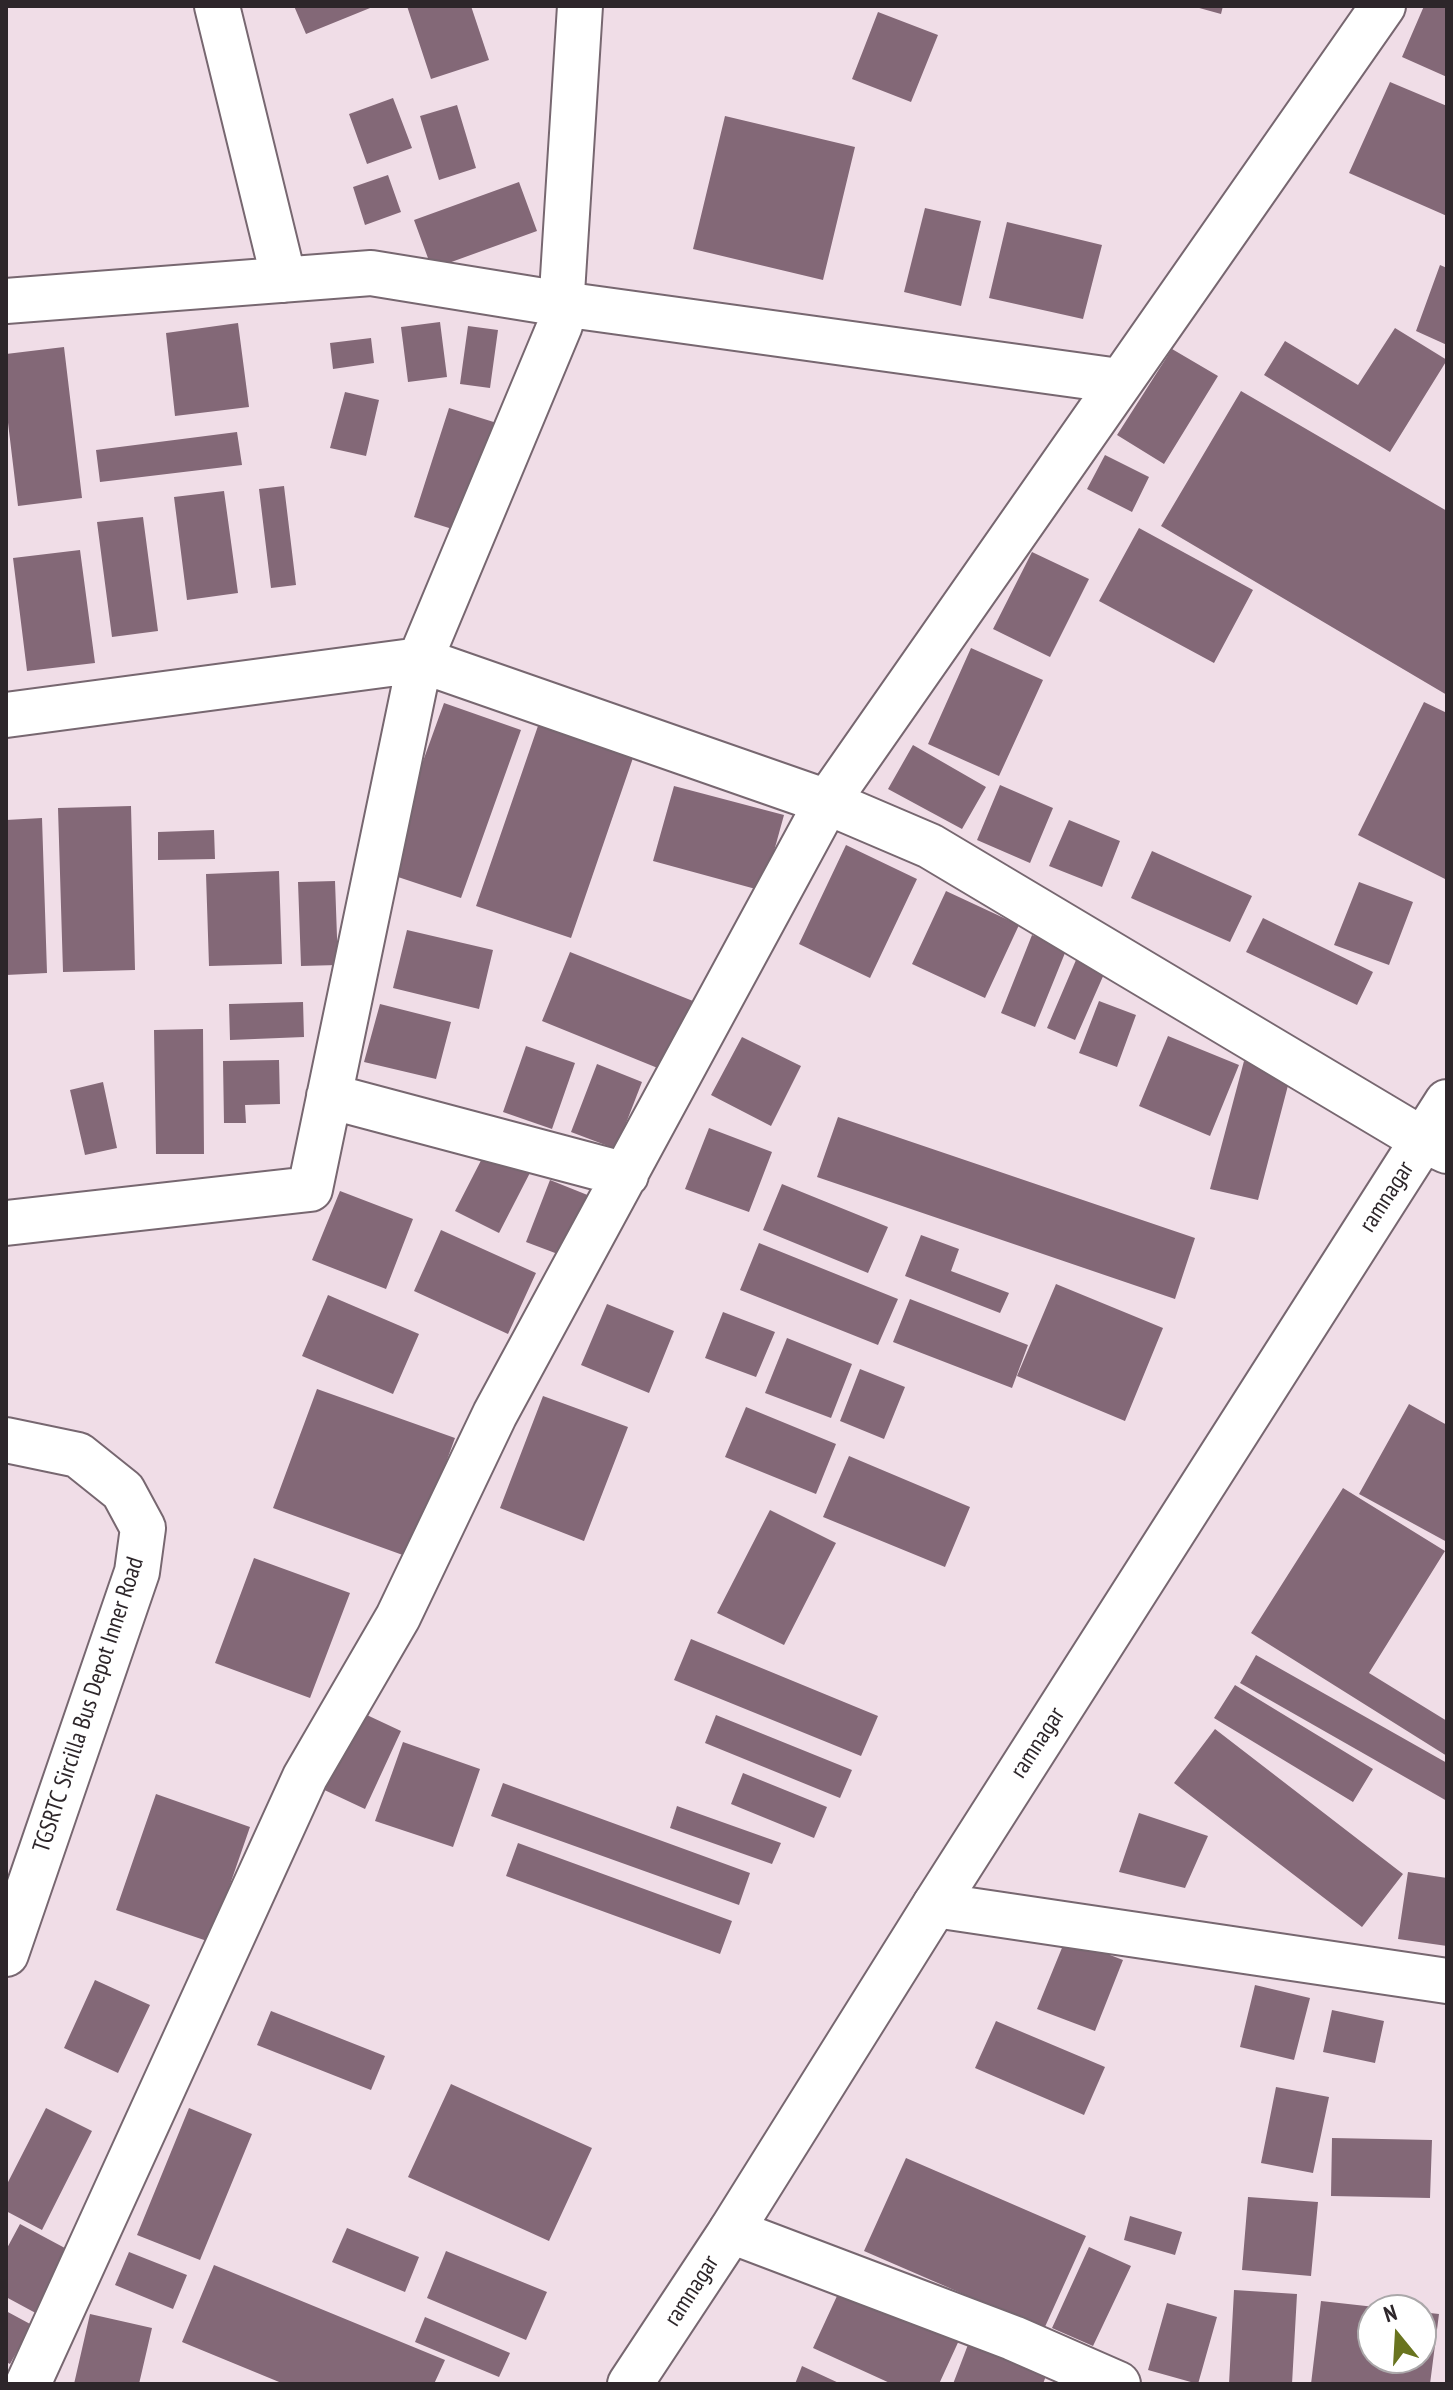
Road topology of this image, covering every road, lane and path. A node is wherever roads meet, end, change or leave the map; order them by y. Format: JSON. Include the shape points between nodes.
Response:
{"nodes":[{"id":1,"x":217,"y":6,"type":"edge"},
{"id":2,"x":580,"y":6,"type":"edge"},
{"id":3,"x":1383,"y":6,"type":"edge"},
{"id":4,"x":284,"y":280,"type":"junction"},
{"id":5,"x":6,"y":301,"type":"edge"},
{"id":6,"x":562,"y":304,"type":"junction"},
{"id":7,"x":1119,"y":381,"type":"junction"},
{"id":8,"x":420,"y":660,"type":"junction"},
{"id":9,"x":6,"y":715,"type":"edge"},
{"id":10,"x":827,"y":802,"type":"junction"},
{"id":11,"x":329,"y":1096,"type":"junction"},
{"id":12,"x":1447,"y":1102,"type":"edge"},
{"id":13,"x":1435,"y":1146,"type":"edge"},
{"id":14,"x":626,"y":1175,"type":"junction"},
{"id":15,"x":6,"y":1223,"type":"edge"},
{"id":16,"x":6,"y":1440,"type":"edge"},
{"id":17,"x":935,"y":1905,"type":"junction"},
{"id":18,"x":6,"y":1954,"type":"edge"},
{"id":19,"x":1447,"y":1981,"type":"edge"},
{"id":20,"x":731,"y":2231,"type":"junction"},
{"id":21,"x":28,"y":2384,"type":"edge"},
{"id":22,"x":630,"y":2384,"type":"edge"},
{"id":23,"x":1118,"y":2384,"type":"edge"}],
"edges":[{"from":1,"to":4,"type":"street"},
{"from":2,"to":6,"type":"street"},
{"from":3,"to":7,"type":"street"},
{"from":4,"to":5,"type":"street"},
{"from":4,"to":6,"type":"street","via":[[371,273]]},
{"from":6,"to":7,"type":"street"},
{"from":6,"to":8,"type":"street","via":[[560,325]]},
{"from":7,"to":10,"type":"street"},
{"from":8,"to":9,"type":"street"},
{"from":8,"to":10,"type":"street"},
{"from":8,"to":11,"type":"street"},
{"from":10,"to":13,"type":"street","via":[[930,846]]},
{"from":10,"to":14,"type":"street"},
{"from":11,"to":14,"type":"street"},
{"from":11,"to":15,"type":"street","via":[[310,1189]]},
{"from":12,"to":13,"type":"street","name":"ramnagar"},
{"from":13,"to":17,"type":"street","name":"ramnagar"},
{"from":14,"to":21,"type":"street","via":[[495,1414],[398,1617],[305,1777]]},
{"from":16,"to":18,"type":"street","name":"TGSRTC Sircilla Bus Depot Inner Road","via":[[78,1455],[123,1491],[143,1528],[137,1572]]},
{"from":17,"to":19,"type":"street"},
{"from":17,"to":20,"type":"street","name":"ramnagar"},
{"from":20,"to":22,"type":"street","name":"ramnagar"},
{"from":20,"to":23,"type":"street","via":[[1013,2338]]}]}
